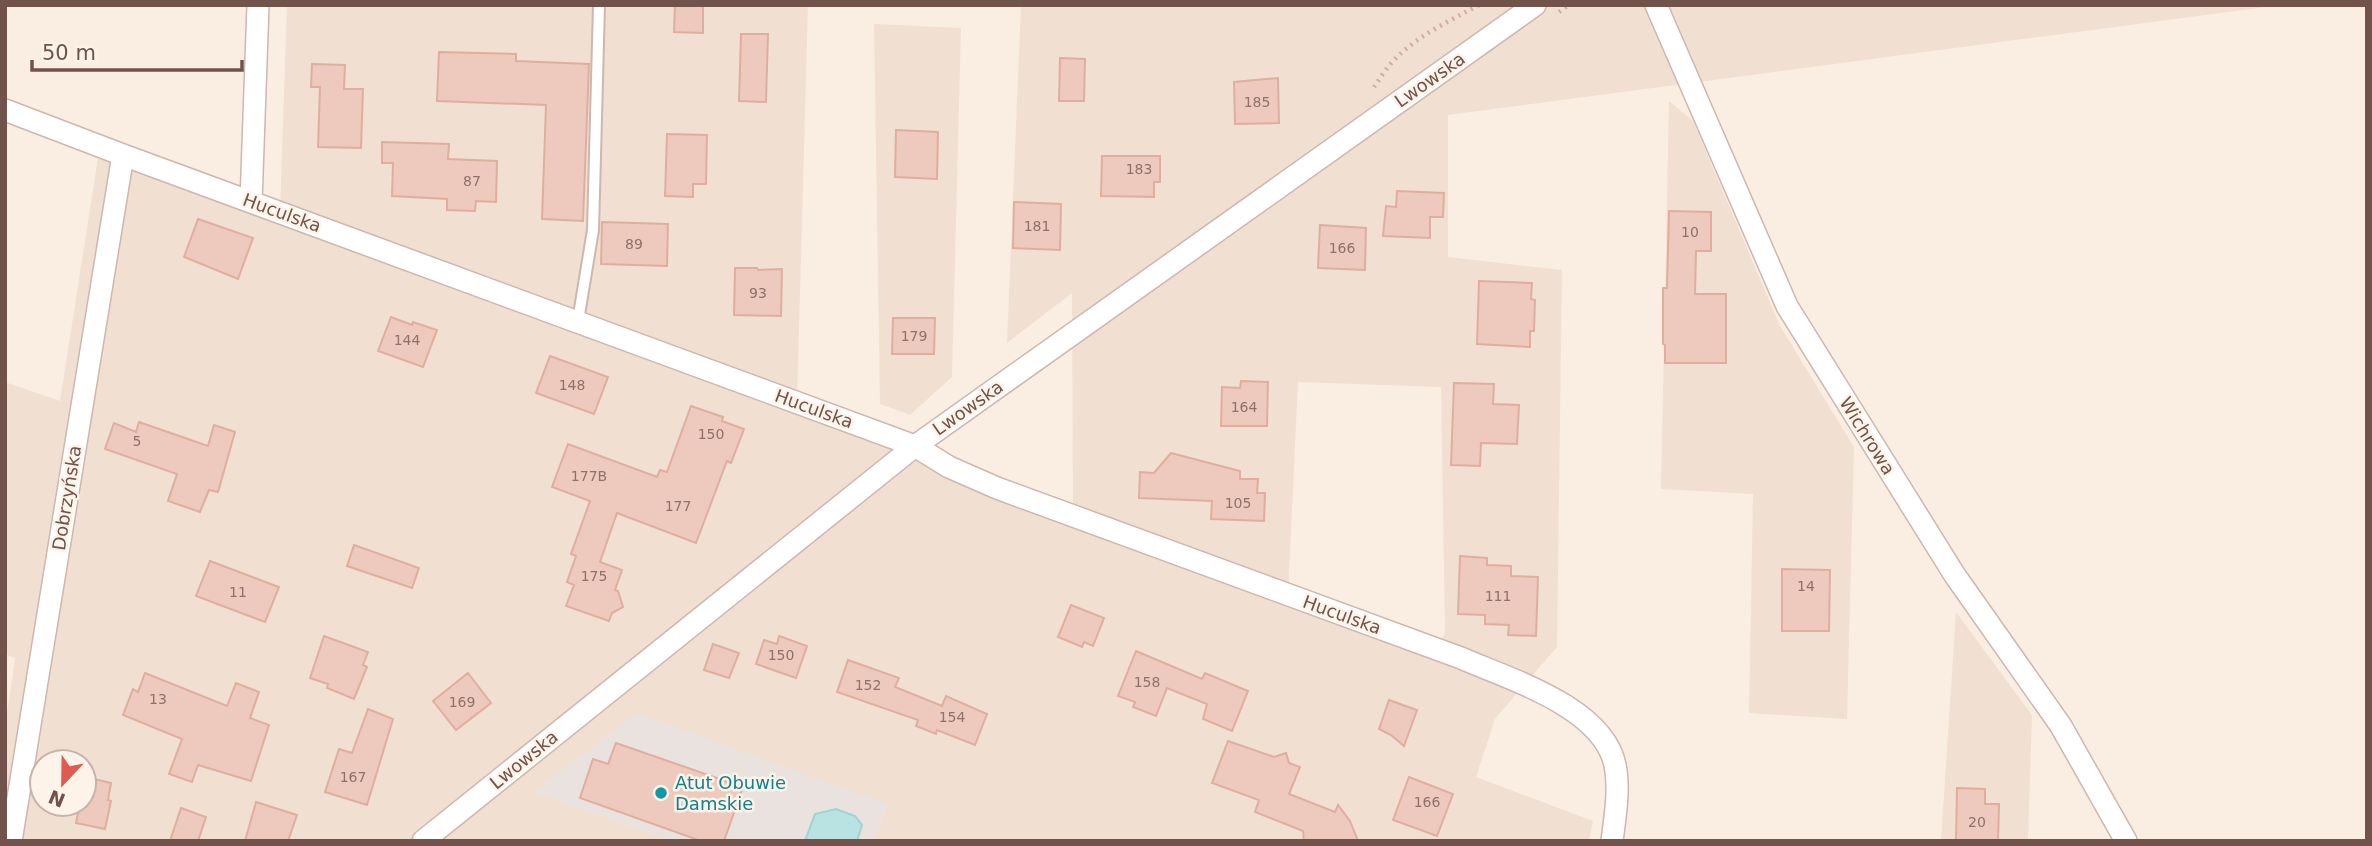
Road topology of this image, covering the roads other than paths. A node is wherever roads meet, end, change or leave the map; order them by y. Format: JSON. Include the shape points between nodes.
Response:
{"nodes":[{"id":1,"x":258,"y":5,"type":"edge"},
{"id":2,"x":598,"y":5,"type":"edge"},
{"id":3,"x":1535,"y":5,"type":"edge"},
{"id":4,"x":1656,"y":5,"type":"edge"},
{"id":5,"x":5,"y":110,"type":"edge"},
{"id":6,"x":123,"y":155,"type":"junction"},
{"id":7,"x":251,"y":202,"type":"junction"},
{"id":8,"x":578,"y":321,"type":"junction"},
{"id":9,"x":915,"y":446,"type":"junction"},
{"id":10,"x":11,"y":841,"type":"edge"},
{"id":11,"x":424,"y":841,"type":"edge"},
{"id":12,"x":1612,"y":841,"type":"edge"},
{"id":13,"x":2126,"y":841,"type":"edge"}],
"edges":[{"from":1,"to":7,"type":"street"},
{"from":2,"to":8,"type":"lane","via":[[593,230]]},
{"from":3,"to":9,"type":"street","name":"Lwowska"},
{"from":4,"to":13,"type":"street","name":"Wichrowa","via":[[1787,306],[1954,574],[2061,726]]},
{"from":5,"to":6,"type":"street","name":"Huculska"},
{"from":6,"to":7,"type":"street","name":"Huculska"},
{"from":6,"to":10,"type":"street","name":"Dobrzyńska"},
{"from":7,"to":8,"type":"street","name":"Huculska"},
{"from":8,"to":9,"type":"street","name":"Huculska"},
{"from":9,"to":11,"type":"street","name":"Lwowska"},
{"from":9,"to":12,"type":"street","name":"Huculska","via":[[998,488],[1461,658],[1565,706],[1605,741],[1614,762]]}]}
